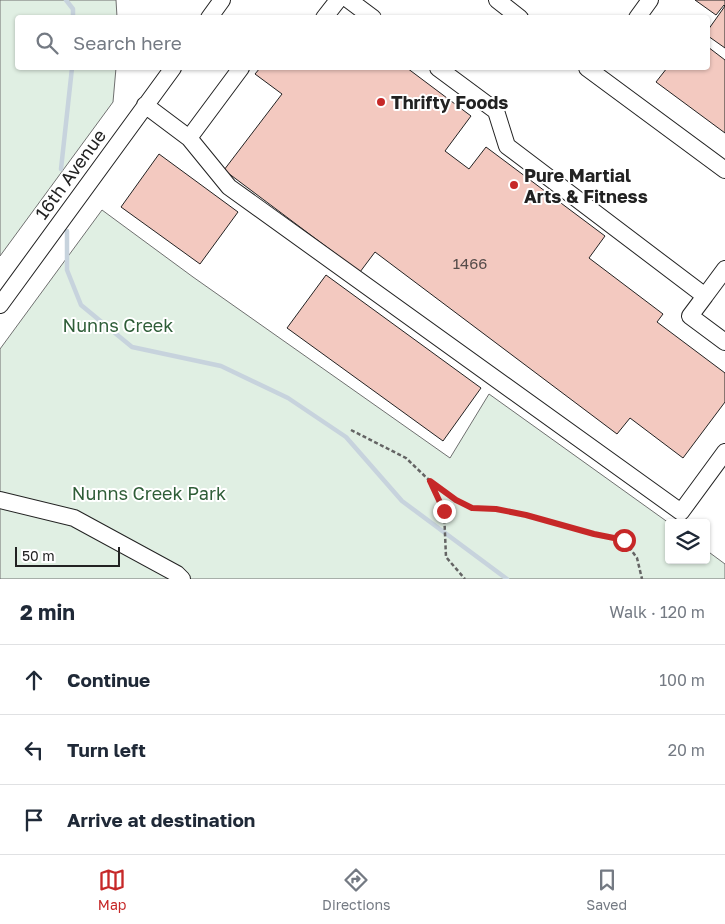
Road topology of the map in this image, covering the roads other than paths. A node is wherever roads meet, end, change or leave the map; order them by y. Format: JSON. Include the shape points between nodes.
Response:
{"nodes":[{"id":1,"x":222,"y":0,"type":"edge"},
{"id":2,"x":338,"y":0,"type":"edge"},
{"id":3,"x":349,"y":0,"type":"edge"},
{"id":4,"x":497,"y":0,"type":"edge"},
{"id":5,"x":650,"y":0,"type":"edge"},
{"id":6,"x":211,"y":15,"type":"edge"},
{"id":7,"x":326,"y":15,"type":"edge"},
{"id":8,"x":368,"y":15,"type":"edge"},
{"id":9,"x":516,"y":15,"type":"edge"},
{"id":10,"x":639,"y":15,"type":"edge"},
{"id":11,"x":171,"y":70,"type":"edge"},
{"id":12,"x":239,"y":70,"type":"edge"},
{"id":13,"x":441,"y":70,"type":"edge"},
{"id":14,"x":594,"y":70,"type":"edge"},
{"id":15,"x":145,"y":105,"type":"junction"},
{"id":16,"x":189,"y":138,"type":"junction"},
{"id":17,"x":725,"y":170,"type":"edge"},
{"id":18,"x":725,"y":269,"type":"edge"},
{"id":19,"x":705,"y":296,"type":"junction"},
{"id":20,"x":0,"y":305,"type":"edge"},
{"id":21,"x":725,"y":342,"type":"edge"},
{"id":22,"x":725,"y":452,"type":"edge"},
{"id":23,"x":0,"y":500,"type":"edge"},
{"id":24,"x":182,"y":579,"type":"edge"}],
"edges":[{"from":1,"to":6,"type":"street"},
{"from":2,"to":7,"type":"street"},
{"from":3,"to":8,"type":"street"},
{"from":4,"to":9,"type":"street"},
{"from":5,"to":10,"type":"street"},
{"from":11,"to":15,"type":"street","name":"16th Avenue"},
{"from":12,"to":16,"type":"street"},
{"from":13,"to":19,"type":"street","via":[[496,111],[507,146]]},
{"from":14,"to":17,"type":"street"},
{"from":15,"to":16,"type":"street"},
{"from":15,"to":20,"type":"street","name":"16th Avenue"},
{"from":16,"to":22,"type":"street","via":[[229,187],[681,512]]},
{"from":18,"to":19,"type":"street"},
{"from":19,"to":21,"type":"street","via":[[690,316]]},
{"from":23,"to":24,"type":"street","via":[[74,518]]}]}
